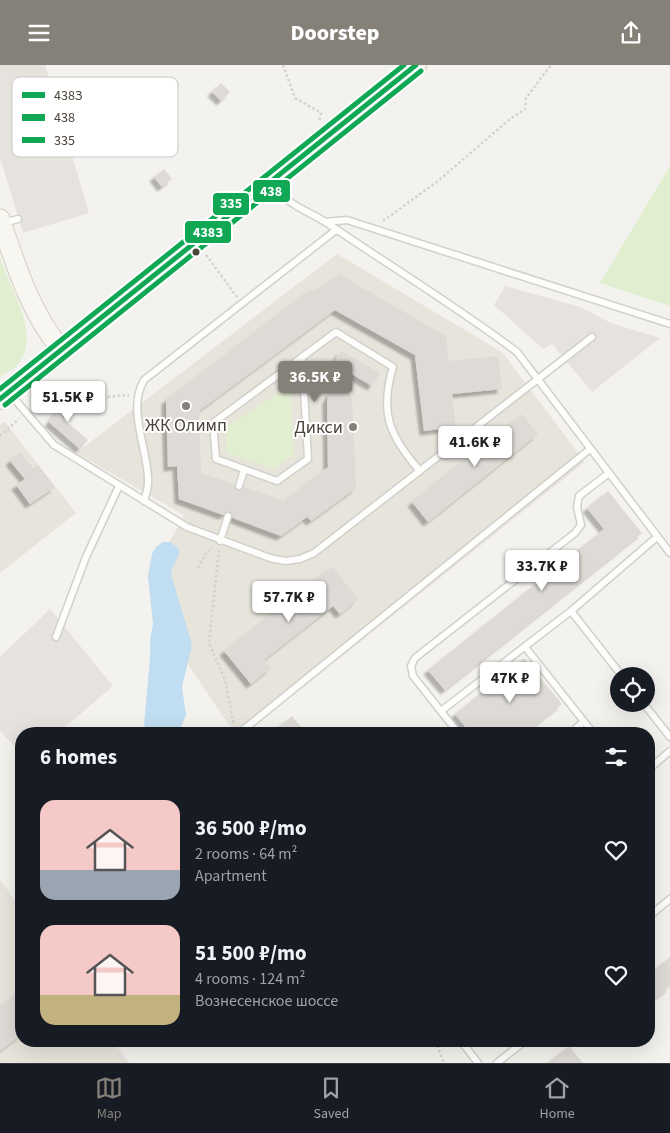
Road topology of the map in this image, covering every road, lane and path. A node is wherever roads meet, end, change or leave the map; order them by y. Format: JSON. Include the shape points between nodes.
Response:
{"nodes":[{"id":1,"x":283,"y":65,"type":"edge"},
{"id":2,"x":416,"y":65,"type":"edge"},
{"id":3,"x":551,"y":65,"type":"edge"},
{"id":4,"x":319,"y":122,"type":"dead end"},
{"id":5,"x":270,"y":181,"type":"junction"},
{"id":6,"x":7,"y":221,"type":"edge"},
{"id":7,"x":325,"y":222,"type":"junction"},
{"id":8,"x":371,"y":229,"type":"junction"},
{"id":9,"x":336,"y":230,"type":"junction"},
{"id":10,"x":205,"y":254,"type":"dead end"},
{"id":11,"x":241,"y":304,"type":"junction"},
{"id":12,"x":670,"y":324,"type":"edge"},
{"id":13,"x":592,"y":337,"type":"dead end"},
{"id":14,"x":60,"y":348,"type":"junction"},
{"id":15,"x":302,"y":357,"type":"junction"},
{"id":16,"x":537,"y":379,"type":"junction"},
{"id":17,"x":4,"y":395,"type":"edge"},
{"id":18,"x":137,"y":395,"type":"junction"},
{"id":19,"x":26,"y":414,"type":"junction"},
{"id":20,"x":0,"y":436,"type":"edge"},
{"id":21,"x":590,"y":449,"type":"junction"},
{"id":22,"x":244,"y":470,"type":"junction"},
{"id":23,"x":420,"y":471,"type":"junction"},
{"id":24,"x":609,"y":473,"type":"junction"},
{"id":25,"x":119,"y":486,"type":"junction"},
{"id":26,"x":239,"y":486,"type":"dead end"},
{"id":27,"x":144,"y":501,"type":"junction"},
{"id":28,"x":228,"y":517,"type":"dead end"},
{"id":29,"x":657,"y":537,"type":"junction"},
{"id":30,"x":220,"y":541,"type":"junction"},
{"id":31,"x":670,"y":553,"type":"edge"},
{"id":32,"x":198,"y":568,"type":"dead end"},
{"id":33,"x":570,"y":611,"type":"junction"},
{"id":34,"x":56,"y":637,"type":"dead end"},
{"id":35,"x":525,"y":647,"type":"junction"},
{"id":36,"x":615,"y":667,"type":"edge"},
{"id":37,"x":441,"y":711,"type":"junction"},
{"id":38,"x":650,"y":712,"type":"edge"},
{"id":39,"x":584,"y":722,"type":"junction"},
{"id":40,"x":235,"y":727,"type":"edge"},
{"id":41,"x":246,"y":727,"type":"edge"},
{"id":42,"x":454,"y":727,"type":"edge"},
{"id":43,"x":578,"y":727,"type":"edge"},
{"id":44,"x":588,"y":727,"type":"edge"},
{"id":45,"x":670,"y":737,"type":"edge"},
{"id":46,"x":670,"y":751,"type":"edge"},
{"id":47,"x":655,"y":764,"type":"edge"},
{"id":48,"x":670,"y":899,"type":"edge"},
{"id":49,"x":655,"y":911,"type":"edge"},
{"id":50,"x":437,"y":1047,"type":"edge"},
{"id":51,"x":466,"y":1047,"type":"edge"},
{"id":52,"x":517,"y":1047,"type":"edge"},
{"id":53,"x":444,"y":1063,"type":"edge"},
{"id":54,"x":478,"y":1063,"type":"edge"},
{"id":55,"x":497,"y":1063,"type":"edge"}],
"edges":[{"from":1,"to":4,"type":"path","via":[[295,98],[321,113]]},
{"from":2,"to":5,"type":"main road"},
{"from":3,"to":8,"type":"path","via":[[526,98],[525,109],[438,181]]},
{"from":5,"to":7,"type":"lane","via":[[282,197]]},
{"from":5,"to":14,"type":"main road"},
{"from":6,"to":14,"type":"street","via":[[18,273],[40,319]]},
{"from":7,"to":8,"type":"lane","via":[[347,221]]},
{"from":7,"to":9,"type":"lane"},
{"from":8,"to":12,"type":"lane"},
{"from":9,"to":11,"type":"lane"},
{"from":9,"to":16,"type":"lane","via":[[484,327],[517,352]]},
{"from":10,"to":11,"type":"path"},
{"from":11,"to":18,"type":"lane","via":[[144,380]]},
{"from":13,"to":16,"type":"lane"},
{"from":14,"to":17,"type":"main road"},
{"from":15,"to":22,"type":"lane","via":[[308,459],[277,481]]},
{"from":15,"to":22,"type":"lane","via":[[213,423],[216,459]]},
{"from":15,"to":23,"type":"lane","via":[[336,332],[394,367],[387,398],[392,434]]},
{"from":16,"to":21,"type":"lane"},
{"from":16,"to":23,"type":"lane"},
{"from":17,"to":19,"type":"lane"},
{"from":18,"to":19,"type":"path","via":[[108,397],[66,390],[52,393]]},
{"from":18,"to":27,"type":"lane","via":[[148,480]]},
{"from":19,"to":20,"type":"path"},
{"from":19,"to":25,"type":"lane","via":[[54,445]]},
{"from":21,"to":24,"type":"lane"},
{"from":21,"to":41,"type":"lane"},
{"from":22,"to":26,"type":"lane"},
{"from":23,"to":30,"type":"lane","via":[[314,553],[300,559],[270,558]]},
{"from":24,"to":29,"type":"lane"},
{"from":24,"to":37,"type":"lane","via":[[579,496],[577,507],[581,525],[575,533],[415,658],[411,666],[413,676]]},
{"from":25,"to":27,"type":"lane"},
{"from":25,"to":34,"type":"lane","via":[[86,557]]},
{"from":27,"to":30,"type":"lane","via":[[186,527]]},
{"from":28,"to":30,"type":"lane"},
{"from":29,"to":31,"type":"lane"},
{"from":29,"to":33,"type":"lane"},
{"from":30,"to":32,"type":"path","via":[[206,553]]},
{"from":30,"to":40,"type":"path","via":[[209,643],[225,680]]},
{"from":33,"to":35,"type":"lane"},
{"from":33,"to":36,"type":"lane"},
{"from":35,"to":37,"type":"lane"},
{"from":35,"to":39,"type":"lane"},
{"from":37,"to":42,"type":"lane"},
{"from":38,"to":45,"type":"lane"},
{"from":39,"to":43,"type":"lane"},
{"from":39,"to":44,"type":"lane"},
{"from":46,"to":47,"type":"lane"},
{"from":48,"to":49,"type":"lane"},
{"from":50,"to":53,"type":"path"},
{"from":51,"to":54,"type":"lane"},
{"from":52,"to":55,"type":"lane"}]}
